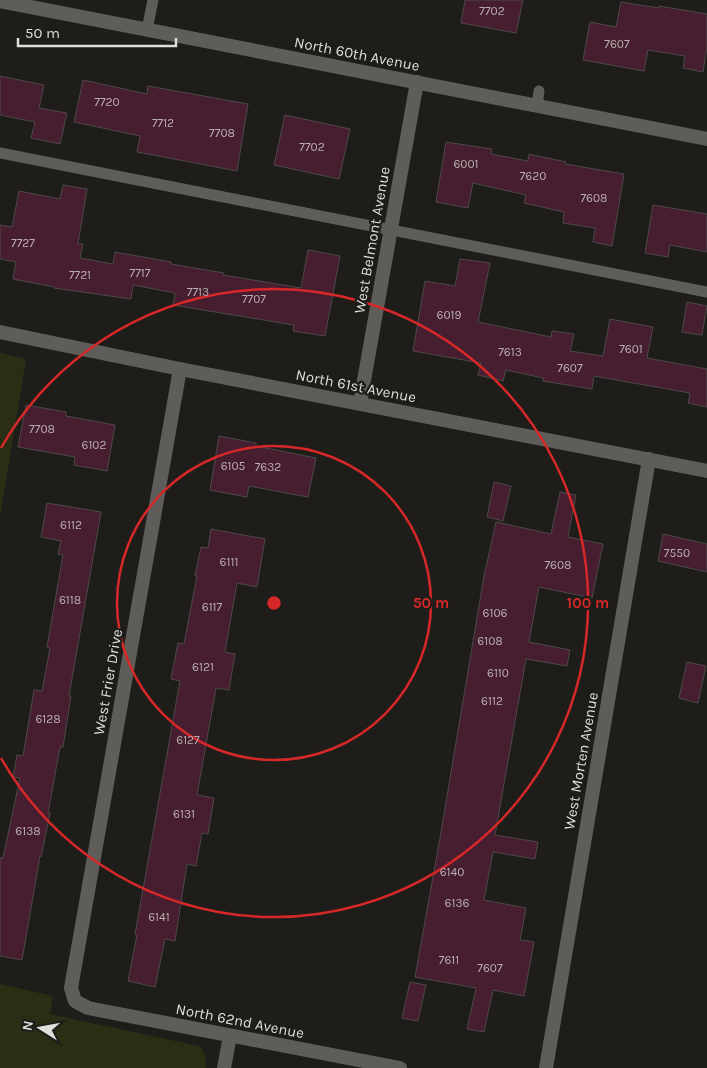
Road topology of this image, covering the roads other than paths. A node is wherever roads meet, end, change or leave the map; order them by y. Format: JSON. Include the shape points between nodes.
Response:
{"nodes":[{"id":1,"x":153,"y":0,"type":"edge"},
{"id":2,"x":0,"y":1,"type":"edge"},
{"id":3,"x":147,"y":30,"type":"junction"},
{"id":4,"x":417,"y":82,"type":"junction"},
{"id":5,"x":539,"y":91,"type":"dead end"},
{"id":6,"x":537,"y":106,"type":"junction"},
{"id":7,"x":707,"y":139,"type":"edge"},
{"id":8,"x":0,"y":153,"type":"edge"},
{"id":9,"x":391,"y":230,"type":"junction"},
{"id":10,"x":707,"y":292,"type":"edge"},
{"id":11,"x":1,"y":335,"type":"edge"},
{"id":12,"x":180,"y":369,"type":"junction"},
{"id":13,"x":360,"y":403,"type":"junction"},
{"id":14,"x":649,"y":460,"type":"junction"},
{"id":15,"x":707,"y":471,"type":"edge"},
{"id":16,"x":75,"y":1001,"type":"joint"},
{"id":17,"x":230,"y":1036,"type":"junction"},
{"id":18,"x":224,"y":1068,"type":"edge"},
{"id":19,"x":400,"y":1068,"type":"edge"},
{"id":20,"x":546,"y":1068,"type":"edge"}],
"edges":[{"from":1,"to":3,"type":"lane"},
{"from":2,"to":3,"type":"street","name":"North 60th Avenue"},
{"from":3,"to":4,"type":"street","name":"North 60th Avenue"},
{"from":4,"to":6,"type":"street","name":"North 60th Avenue"},
{"from":4,"to":9,"type":"street","name":"West Belmont Avenue"},
{"from":5,"to":6,"type":"lane"},
{"from":6,"to":7,"type":"street","name":"North 60th Avenue"},
{"from":8,"to":9,"type":"lane"},
{"from":9,"to":10,"type":"lane"},
{"from":9,"to":13,"type":"street","name":"West Belmont Avenue"},
{"from":11,"to":12,"type":"street","name":"North 61st Avenue"},
{"from":12,"to":13,"type":"street","name":"North 61st Avenue"},
{"from":12,"to":16,"type":"street","name":"West Frier Drive","via":[[71,988]]},
{"from":13,"to":14,"type":"street","name":"North 61st Avenue"},
{"from":14,"to":15,"type":"street","name":"North 61st Avenue"},
{"from":14,"to":20,"type":"street","name":"West Morten Avenue"},
{"from":16,"to":17,"type":"street","name":"North 62nd Avenue","via":[[88,1008]]},
{"from":17,"to":18,"type":"street"},
{"from":17,"to":19,"type":"street","name":"North 62nd Avenue"}]}
